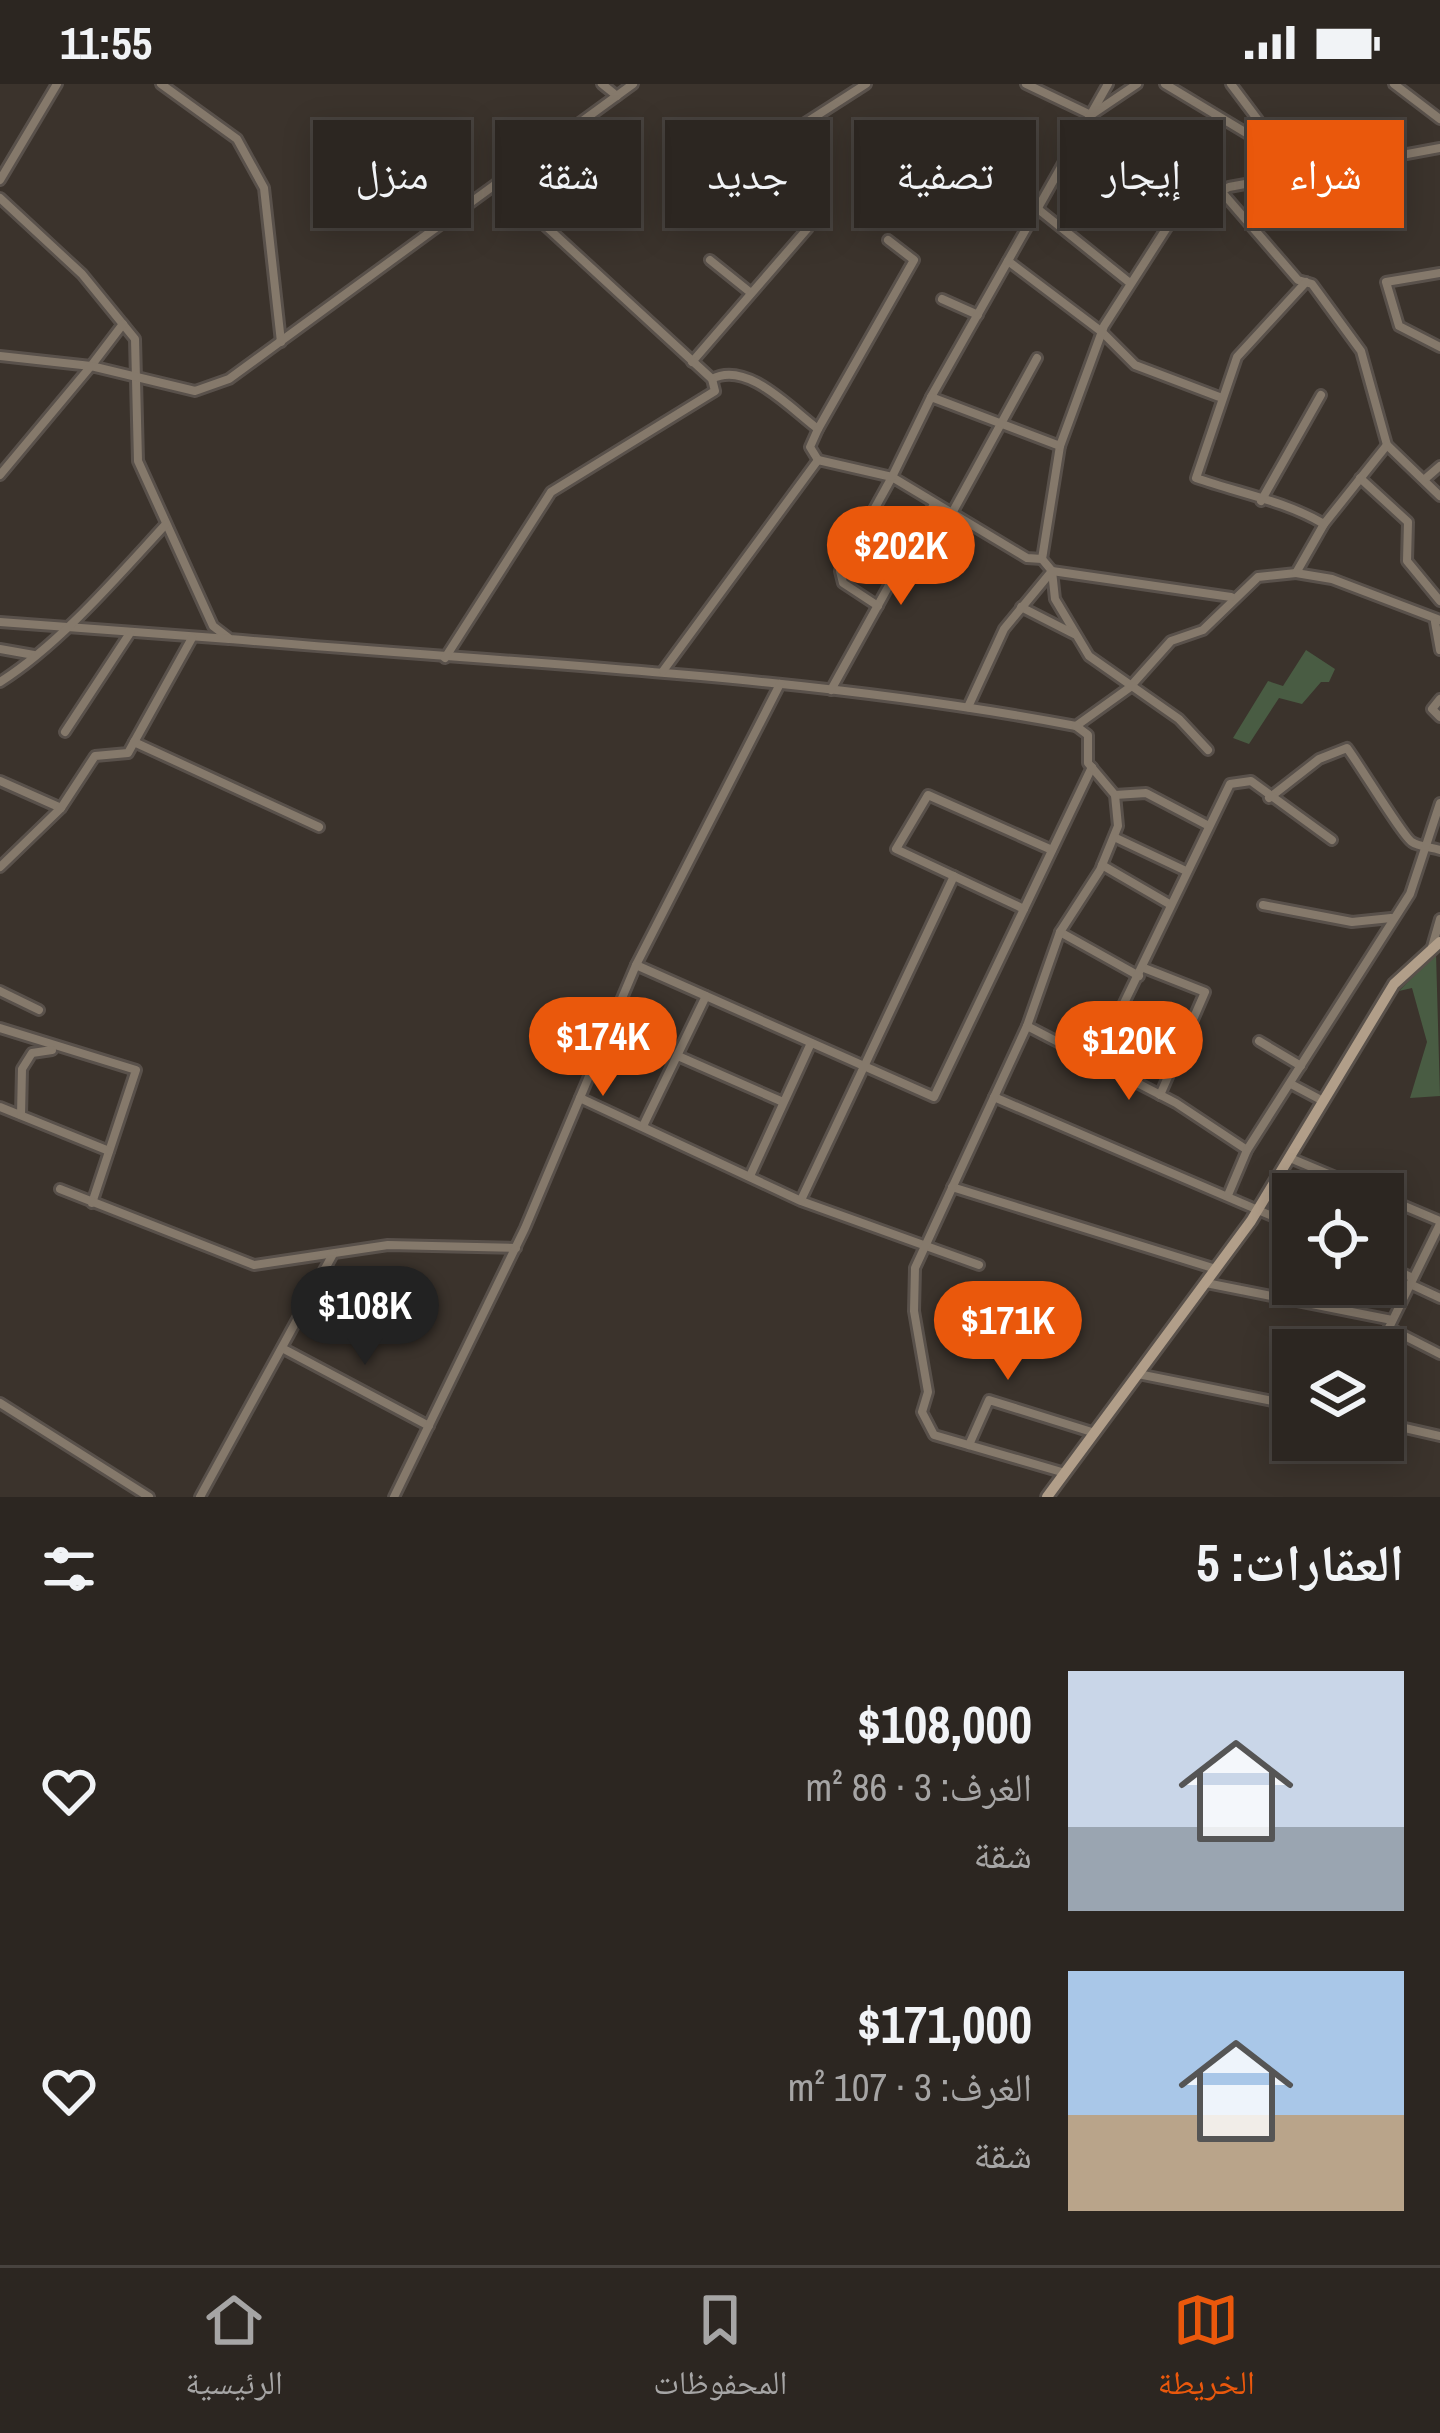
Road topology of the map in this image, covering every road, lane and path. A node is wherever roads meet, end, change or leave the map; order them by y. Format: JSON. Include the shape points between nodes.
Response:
{"nodes":[{"id":1,"x":57,"y":84,"type":"edge"},
{"id":2,"x":161,"y":84,"type":"edge"},
{"id":3,"x":602,"y":84,"type":"edge"},
{"id":4,"x":633,"y":84,"type":"edge"},
{"id":5,"x":866,"y":84,"type":"edge"},
{"id":6,"x":1026,"y":84,"type":"edge"},
{"id":7,"x":1108,"y":84,"type":"edge"},
{"id":8,"x":1137,"y":84,"type":"edge"},
{"id":9,"x":1166,"y":84,"type":"edge"},
{"id":10,"x":1231,"y":84,"type":"edge"},
{"id":11,"x":1394,"y":84,"type":"edge"},
{"id":12,"x":617,"y":96,"type":"junction"},
{"id":13,"x":1091,"y":115,"type":"junction"},
{"id":14,"x":1440,"y":119,"type":"edge"},
{"id":15,"x":586,"y":120,"type":"edge"},
{"id":16,"x":810,"y":120,"type":"edge"},
{"id":17,"x":1088,"y":120,"type":"edge"},
{"id":18,"x":1261,"y":120,"type":"edge"},
{"id":19,"x":1247,"y":134,"type":"edge"},
{"id":20,"x":1440,"y":148,"type":"edge"},
{"id":21,"x":1404,"y":154,"type":"edge"},
{"id":22,"x":1060,"y":170,"type":"edge"},
{"id":23,"x":0,"y":179,"type":"edge"},
{"id":24,"x":495,"y":189,"type":"edge"},
{"id":25,"x":1223,"y":193,"type":"edge"},
{"id":26,"x":0,"y":198,"type":"edge"},
{"id":27,"x":1038,"y":209,"type":"junction"},
{"id":28,"x":547,"y":228,"type":"edge"},
{"id":29,"x":808,"y":228,"type":"dead end"},
{"id":30,"x":1167,"y":228,"type":"edge"},
{"id":31,"x":888,"y":240,"type":"dead end"},
{"id":32,"x":710,"y":260,"type":"dead end"},
{"id":33,"x":1008,"y":261,"type":"junction"},
{"id":34,"x":1440,"y":273,"type":"edge"},
{"id":35,"x":1306,"y":282,"type":"junction"},
{"id":36,"x":1131,"y":284,"type":"junction"},
{"id":37,"x":751,"y":293,"type":"junction"},
{"id":38,"x":942,"y":299,"type":"dead end"},
{"id":39,"x":978,"y":315,"type":"junction"},
{"id":40,"x":123,"y":324,"type":"junction"},
{"id":41,"x":1102,"y":332,"type":"junction"},
{"id":42,"x":281,"y":342,"type":"junction"},
{"id":43,"x":1440,"y":347,"type":"edge"},
{"id":44,"x":0,"y":356,"type":"edge"},
{"id":45,"x":1037,"y":358,"type":"dead end"},
{"id":46,"x":692,"y":362,"type":"junction"},
{"id":47,"x":91,"y":366,"type":"junction"},
{"id":48,"x":712,"y":380,"type":"junction"},
{"id":49,"x":137,"y":381,"type":"junction"},
{"id":50,"x":1321,"y":394,"type":"dead end"},
{"id":51,"x":932,"y":398,"type":"junction"},
{"id":52,"x":1222,"y":398,"type":"junction"},
{"id":53,"x":1001,"y":424,"type":"junction"},
{"id":54,"x":818,"y":429,"type":"junction"},
{"id":55,"x":1387,"y":445,"type":"junction"},
{"id":56,"x":1060,"y":446,"type":"junction"},
{"id":57,"x":818,"y":460,"type":"junction"},
{"id":58,"x":1440,"y":466,"type":"edge"},
{"id":59,"x":0,"y":475,"type":"edge"},
{"id":60,"x":892,"y":477,"type":"junction"},
{"id":61,"x":1360,"y":478,"type":"junction"},
{"id":62,"x":1425,"y":479,"type":"junction"},
{"id":63,"x":1440,"y":496,"type":"edge"},
{"id":64,"x":1261,"y":501,"type":"junction"},
{"id":65,"x":933,"y":506,"type":"junction"},
{"id":66,"x":951,"y":515,"type":"junction"},
{"id":67,"x":166,"y":524,"type":"junction"},
{"id":68,"x":1324,"y":524,"type":"junction"},
{"id":69,"x":1042,"y":559,"type":"junction"},
{"id":70,"x":1052,"y":571,"type":"junction"},
{"id":71,"x":1296,"y":573,"type":"junction"},
{"id":72,"x":1231,"y":597,"type":"junction"},
{"id":73,"x":1440,"y":602,"type":"edge"},
{"id":74,"x":878,"y":606,"type":"junction"},
{"id":75,"x":1022,"y":608,"type":"junction"},
{"id":76,"x":1437,"y":621,"type":"edge"},
{"id":77,"x":0,"y":622,"type":"edge"},
{"id":78,"x":63,"y":629,"type":"junction"},
{"id":79,"x":131,"y":632,"type":"junction"},
{"id":80,"x":1075,"y":634,"type":"junction"},
{"id":81,"x":192,"y":638,"type":"junction"},
{"id":82,"x":230,"y":639,"type":"junction"},
{"id":83,"x":0,"y":650,"type":"edge"},
{"id":84,"x":1440,"y":650,"type":"edge"},
{"id":85,"x":35,"y":656,"type":"junction"},
{"id":86,"x":445,"y":658,"type":"junction"},
{"id":87,"x":662,"y":673,"type":"junction"},
{"id":88,"x":0,"y":682,"type":"edge"},
{"id":89,"x":780,"y":684,"type":"junction"},
{"id":90,"x":1130,"y":688,"type":"junction"},
{"id":91,"x":831,"y":690,"type":"junction"},
{"id":92,"x":1440,"y":699,"type":"edge"},
{"id":93,"x":968,"y":707,"type":"junction"},
{"id":94,"x":1440,"y":716,"type":"edge"},
{"id":95,"x":1076,"y":726,"type":"junction"},
{"id":96,"x":65,"y":732,"type":"dead end"},
{"id":97,"x":134,"y":742,"type":"junction"},
{"id":98,"x":1208,"y":750,"type":"dead end"},
{"id":99,"x":1092,"y":767,"type":"junction"},
{"id":100,"x":0,"y":782,"type":"edge"},
{"id":101,"x":1115,"y":795,"type":"junction"},
{"id":102,"x":1269,"y":798,"type":"junction"},
{"id":103,"x":1440,"y":803,"type":"edge"},
{"id":104,"x":62,"y":808,"type":"junction"},
{"id":105,"x":1207,"y":825,"type":"junction"},
{"id":106,"x":319,"y":827,"type":"dead end"},
{"id":107,"x":1114,"y":837,"type":"junction"},
{"id":108,"x":1331,"y":840,"type":"dead end"},
{"id":109,"x":1428,"y":846,"type":"junction"},
{"id":110,"x":1052,"y":850,"type":"junction"},
{"id":111,"x":1440,"y":850,"type":"edge"},
{"id":112,"x":0,"y":855,"type":"edge"},
{"id":113,"x":10,"y":860,"type":"junction"},
{"id":114,"x":1102,"y":865,"type":"junction"},
{"id":115,"x":0,"y":867,"type":"edge"},
{"id":116,"x":1186,"y":871,"type":"junction"},
{"id":117,"x":954,"y":877,"type":"junction"},
{"id":118,"x":1171,"y":905,"type":"junction"},
{"id":119,"x":1263,"y":905,"type":"dead end"},
{"id":120,"x":1024,"y":909,"type":"junction"},
{"id":121,"x":1391,"y":918,"type":"junction"},
{"id":122,"x":1440,"y":920,"type":"edge"},
{"id":123,"x":1060,"y":932,"type":"junction"},
{"id":124,"x":1436,"y":945,"type":"edge"},
{"id":125,"x":636,"y":965,"type":"junction"},
{"id":126,"x":1141,"y":972,"type":"junction"},
{"id":127,"x":0,"y":991,"type":"edge"},
{"id":128,"x":706,"y":996,"type":"junction"},
{"id":129,"x":39,"y":1010,"type":"dead end"},
{"id":130,"x":1027,"y":1026,"type":"junction"},
{"id":131,"x":0,"y":1028,"type":"edge"},
{"id":132,"x":1259,"y":1041,"type":"dead end"},
{"id":133,"x":811,"y":1042,"type":"junction"},
{"id":134,"x":59,"y":1048,"type":"junction"},
{"id":135,"x":678,"y":1056,"type":"junction"},
{"id":136,"x":1096,"y":1061,"type":"junction"},
{"id":137,"x":862,"y":1065,"type":"junction"},
{"id":138,"x":1301,"y":1066,"type":"junction"},
{"id":139,"x":1291,"y":1084,"type":"junction"},
{"id":140,"x":1160,"y":1095,"type":"junction"},
{"id":141,"x":994,"y":1097,"type":"junction"},
{"id":142,"x":580,"y":1098,"type":"junction"},
{"id":143,"x":1323,"y":1101,"type":"junction"},
{"id":144,"x":783,"y":1102,"type":"junction"},
{"id":145,"x":0,"y":1107,"type":"edge"},
{"id":146,"x":21,"y":1115,"type":"junction"},
{"id":147,"x":644,"y":1124,"type":"junction"},
{"id":148,"x":1247,"y":1150,"type":"junction"},
{"id":149,"x":109,"y":1151,"type":"junction"},
{"id":150,"x":1290,"y":1158,"type":"junction"},
{"id":151,"x":1325,"y":1173,"type":"edge"},
{"id":152,"x":750,"y":1176,"type":"junction"},
{"id":153,"x":952,"y":1187,"type":"junction"},
{"id":154,"x":60,"y":1189,"type":"dead end"},
{"id":155,"x":1228,"y":1195,"type":"junction"},
{"id":156,"x":801,"y":1201,"type":"junction"},
{"id":157,"x":92,"y":1202,"type":"junction"},
{"id":158,"x":1404,"y":1207,"type":"edge"},
{"id":159,"x":1258,"y":1210,"type":"junction"},
{"id":160,"x":1272,"y":1216,"type":"edge"},
{"id":161,"x":1440,"y":1223,"type":"edge"},
{"id":162,"x":922,"y":1247,"type":"junction"},
{"id":163,"x":516,"y":1248,"type":"junction"},
{"id":164,"x":334,"y":1253,"type":"junction"},
{"id":165,"x":979,"y":1265,"type":"dead end"},
{"id":166,"x":1216,"y":1269,"type":"junction"},
{"id":167,"x":1404,"y":1276,"type":"edge"},
{"id":168,"x":1412,"y":1281,"type":"junction"},
{"id":169,"x":1206,"y":1282,"type":"junction"},
{"id":170,"x":1440,"y":1298,"type":"edge"},
{"id":171,"x":1390,"y":1324,"type":"junction"},
{"id":172,"x":1388,"y":1329,"type":"edge"},
{"id":173,"x":282,"y":1348,"type":"junction"},
{"id":174,"x":1440,"y":1354,"type":"edge"},
{"id":175,"x":1138,"y":1374,"type":"junction"},
{"id":176,"x":1272,"y":1401,"type":"edge"},
{"id":177,"x":0,"y":1403,"type":"edge"},
{"id":178,"x":429,"y":1426,"type":"junction"},
{"id":179,"x":1404,"y":1428,"type":"edge"},
{"id":180,"x":1095,"y":1433,"type":"junction"},
{"id":181,"x":1440,"y":1436,"type":"edge"},
{"id":182,"x":969,"y":1445,"type":"junction"},
{"id":183,"x":1065,"y":1473,"type":"junction"},
{"id":184,"x":149,"y":1497,"type":"edge"},
{"id":185,"x":200,"y":1497,"type":"edge"},
{"id":186,"x":394,"y":1497,"type":"edge"},
{"id":187,"x":1047,"y":1497,"type":"edge"}],
"edges":[{"from":1,"to":23,"type":"street"},
{"from":2,"to":42,"type":"street","via":[[237,139],[264,188]]},
{"from":3,"to":12,"type":"street"},
{"from":4,"to":12,"type":"street"},
{"from":5,"to":16,"type":"street"},
{"from":6,"to":13,"type":"street"},
{"from":7,"to":13,"type":"street"},
{"from":8,"to":13,"type":"street"},
{"from":9,"to":19,"type":"street"},
{"from":10,"to":18,"type":"street"},
{"from":11,"to":14,"type":"street"},
{"from":12,"to":15,"type":"street"},
{"from":13,"to":17,"type":"street"},
{"from":20,"to":21,"type":"street"},
{"from":22,"to":27,"type":"street"},
{"from":24,"to":42,"type":"street"},
{"from":25,"to":35,"type":"street"},
{"from":26,"to":40,"type":"street"},
{"from":27,"to":33,"type":"street"},
{"from":27,"to":36,"type":"street"},
{"from":28,"to":46,"type":"street"},
{"from":29,"to":37,"type":"street"},
{"from":30,"to":36,"type":"street"},
{"from":31,"to":54,"type":"street","via":[[914,260]]},
{"from":32,"to":37,"type":"street"},
{"from":33,"to":39,"type":"street"},
{"from":33,"to":41,"type":"street"},
{"from":34,"to":43,"type":"street","via":[[1385,282],[1399,326]]},
{"from":35,"to":52,"type":"street","via":[[1237,357]]},
{"from":35,"to":55,"type":"street","via":[[1361,351]]},
{"from":36,"to":41,"type":"street"},
{"from":37,"to":46,"type":"street"},
{"from":38,"to":39,"type":"street"},
{"from":39,"to":51,"type":"street"},
{"from":40,"to":47,"type":"street"},
{"from":40,"to":49,"type":"street","via":[[135,339]]},
{"from":41,"to":52,"type":"street","via":[[1136,365]]},
{"from":41,"to":56,"type":"street"},
{"from":42,"to":49,"type":"street","via":[[229,379],[195,391]]},
{"from":44,"to":47,"type":"street"},
{"from":45,"to":53,"type":"street"},
{"from":46,"to":48,"type":"street"},
{"from":47,"to":49,"type":"street"},
{"from":47,"to":59,"type":"street"},
{"from":48,"to":54,"type":"street","via":[[747,376]]},
{"from":48,"to":86,"type":"street","via":[[715,391],[551,492]]},
{"from":49,"to":67,"type":"street","via":[[138,460]]},
{"from":50,"to":64,"type":"street"},
{"from":51,"to":53,"type":"street"},
{"from":51,"to":60,"type":"street"},
{"from":52,"to":64,"type":"street","via":[[1196,478]]},
{"from":53,"to":56,"type":"street"},
{"from":53,"to":66,"type":"street"},
{"from":54,"to":57,"type":"street","via":[[810,447]]},
{"from":55,"to":61,"type":"street"},
{"from":55,"to":62,"type":"street"},
{"from":56,"to":69,"type":"street"},
{"from":57,"to":60,"type":"street"},
{"from":57,"to":87,"type":"street"},
{"from":58,"to":62,"type":"street"},
{"from":60,"to":65,"type":"street"},
{"from":60,"to":74,"type":"street","via":[[840,571],[843,583]]},
{"from":61,"to":68,"type":"street"},
{"from":61,"to":73,"type":"street","via":[[1408,522],[1407,562]]},
{"from":62,"to":63,"type":"street"},
{"from":64,"to":68,"type":"street","via":[[1294,506]]},
{"from":65,"to":66,"type":"street"},
{"from":65,"to":74,"type":"street"},
{"from":66,"to":69,"type":"street"},
{"from":67,"to":78,"type":"street"},
{"from":67,"to":82,"type":"street","via":[[213,626]]},
{"from":68,"to":71,"type":"street"},
{"from":69,"to":70,"type":"street"},
{"from":70,"to":72,"type":"street"},
{"from":70,"to":75,"type":"street"},
{"from":70,"to":80,"type":"street","via":[[1055,599]]},
{"from":71,"to":72,"type":"street","via":[[1258,577]]},
{"from":71,"to":76,"type":"street"},
{"from":72,"to":90,"type":"street","via":[[1203,630],[1171,641]]},
{"from":74,"to":91,"type":"street"},
{"from":75,"to":80,"type":"street"},
{"from":75,"to":93,"type":"street"},
{"from":76,"to":84,"type":"street"},
{"from":77,"to":78,"type":"street"},
{"from":78,"to":79,"type":"street"},
{"from":78,"to":85,"type":"street"},
{"from":79,"to":81,"type":"street"},
{"from":79,"to":96,"type":"street"},
{"from":80,"to":90,"type":"street"},
{"from":81,"to":82,"type":"street"},
{"from":81,"to":97,"type":"street"},
{"from":82,"to":86,"type":"street"},
{"from":83,"to":85,"type":"street"},
{"from":85,"to":88,"type":"street"},
{"from":86,"to":87,"type":"street"},
{"from":87,"to":89,"type":"street"},
{"from":89,"to":91,"type":"street"},
{"from":89,"to":125,"type":"street"},
{"from":90,"to":95,"type":"street"},
{"from":90,"to":98,"type":"street"},
{"from":91,"to":93,"type":"street"},
{"from":92,"to":94,"type":"street","via":[[1432,709]]},
{"from":93,"to":95,"type":"street"},
{"from":95,"to":99,"type":"street","via":[[1088,735]]},
{"from":97,"to":104,"type":"street","via":[[128,753],[95,756]]},
{"from":97,"to":106,"type":"street"},
{"from":99,"to":101,"type":"street"},
{"from":99,"to":110,"type":"street"},
{"from":100,"to":104,"type":"street"},
{"from":101,"to":105,"type":"street","via":[[1145,793]]},
{"from":101,"to":107,"type":"street"},
{"from":102,"to":105,"type":"street","via":[[1251,782],[1233,781]]},
{"from":102,"to":108,"type":"street"},
{"from":102,"to":109,"type":"street","via":[[1346,748],[1404,834]]},
{"from":103,"to":109,"type":"street"},
{"from":104,"to":113,"type":"street"},
{"from":105,"to":116,"type":"street"},
{"from":107,"to":114,"type":"street"},
{"from":107,"to":116,"type":"street"},
{"from":109,"to":111,"type":"street"},
{"from":109,"to":121,"type":"street"},
{"from":110,"to":117,"type":"street","via":[[928,795],[896,849]]},
{"from":110,"to":120,"type":"street"},
{"from":112,"to":113,"type":"street"},
{"from":113,"to":115,"type":"street"},
{"from":114,"to":118,"type":"street"},
{"from":114,"to":123,"type":"street"},
{"from":116,"to":118,"type":"street"},
{"from":117,"to":120,"type":"street"},
{"from":117,"to":137,"type":"street"},
{"from":118,"to":126,"type":"street"},
{"from":119,"to":121,"type":"street","via":[[1352,922]]},
{"from":120,"to":137,"type":"street","via":[[934,1097]]},
{"from":121,"to":138,"type":"street"},
{"from":122,"to":124,"type":"street"},
{"from":123,"to":126,"type":"street"},
{"from":123,"to":130,"type":"street"},
{"from":124,"to":143,"type":"street","via":[[1394,984]]},
{"from":125,"to":128,"type":"street"},
{"from":125,"to":142,"type":"street"},
{"from":126,"to":136,"type":"street"},
{"from":126,"to":140,"type":"street","via":[[1205,992]]},
{"from":127,"to":129,"type":"street"},
{"from":128,"to":133,"type":"street"},
{"from":128,"to":135,"type":"street"},
{"from":130,"to":136,"type":"street"},
{"from":130,"to":141,"type":"street"},
{"from":131,"to":134,"type":"street"},
{"from":132,"to":138,"type":"street"},
{"from":133,"to":137,"type":"street"},
{"from":133,"to":144,"type":"street"},
{"from":134,"to":146,"type":"street","via":[[32,1053],[22,1069]]},
{"from":134,"to":149,"type":"street","via":[[136,1070]]},
{"from":135,"to":144,"type":"street"},
{"from":135,"to":147,"type":"street"},
{"from":136,"to":140,"type":"street"},
{"from":137,"to":156,"type":"street"},
{"from":138,"to":139,"type":"street"},
{"from":139,"to":143,"type":"street"},
{"from":139,"to":148,"type":"street"},
{"from":140,"to":148,"type":"street"},
{"from":141,"to":153,"type":"street"},
{"from":141,"to":155,"type":"street"},
{"from":142,"to":147,"type":"street"},
{"from":142,"to":163,"type":"street"},
{"from":143,"to":150,"type":"street"},
{"from":144,"to":152,"type":"street"},
{"from":145,"to":146,"type":"street"},
{"from":146,"to":149,"type":"street"},
{"from":147,"to":152,"type":"street"},
{"from":148,"to":155,"type":"street"},
{"from":149,"to":157,"type":"street"},
{"from":150,"to":151,"type":"street"},
{"from":150,"to":159,"type":"street"},
{"from":152,"to":156,"type":"street"},
{"from":153,"to":162,"type":"street"},
{"from":153,"to":166,"type":"street"},
{"from":154,"to":157,"type":"street"},
{"from":155,"to":159,"type":"street"},
{"from":156,"to":162,"type":"street"},
{"from":157,"to":164,"type":"street","via":[[254,1265]]},
{"from":158,"to":161,"type":"street"},
{"from":159,"to":160,"type":"street"},
{"from":159,"to":166,"type":"street"},
{"from":161,"to":168,"type":"street"},
{"from":162,"to":165,"type":"street"},
{"from":162,"to":182,"type":"street","via":[[913,1289],[928,1392],[922,1412],[934,1435]]},
{"from":163,"to":164,"type":"street","via":[[388,1245]]},
{"from":163,"to":178,"type":"street"},
{"from":164,"to":173,"type":"street"},
{"from":166,"to":169,"type":"street"},
{"from":167,"to":168,"type":"street"},
{"from":168,"to":170,"type":"street"},
{"from":168,"to":171,"type":"street"},
{"from":169,"to":171,"type":"street"},
{"from":169,"to":175,"type":"street"},
{"from":171,"to":172,"type":"street"},
{"from":171,"to":174,"type":"street"},
{"from":173,"to":178,"type":"street"},
{"from":173,"to":185,"type":"street"},
{"from":175,"to":176,"type":"street"},
{"from":175,"to":180,"type":"street"},
{"from":177,"to":184,"type":"street"},
{"from":178,"to":186,"type":"street"},
{"from":179,"to":181,"type":"street"},
{"from":180,"to":182,"type":"street","via":[[989,1400]]},
{"from":180,"to":183,"type":"street"},
{"from":182,"to":183,"type":"street"},
{"from":183,"to":187,"type":"street"}]}
